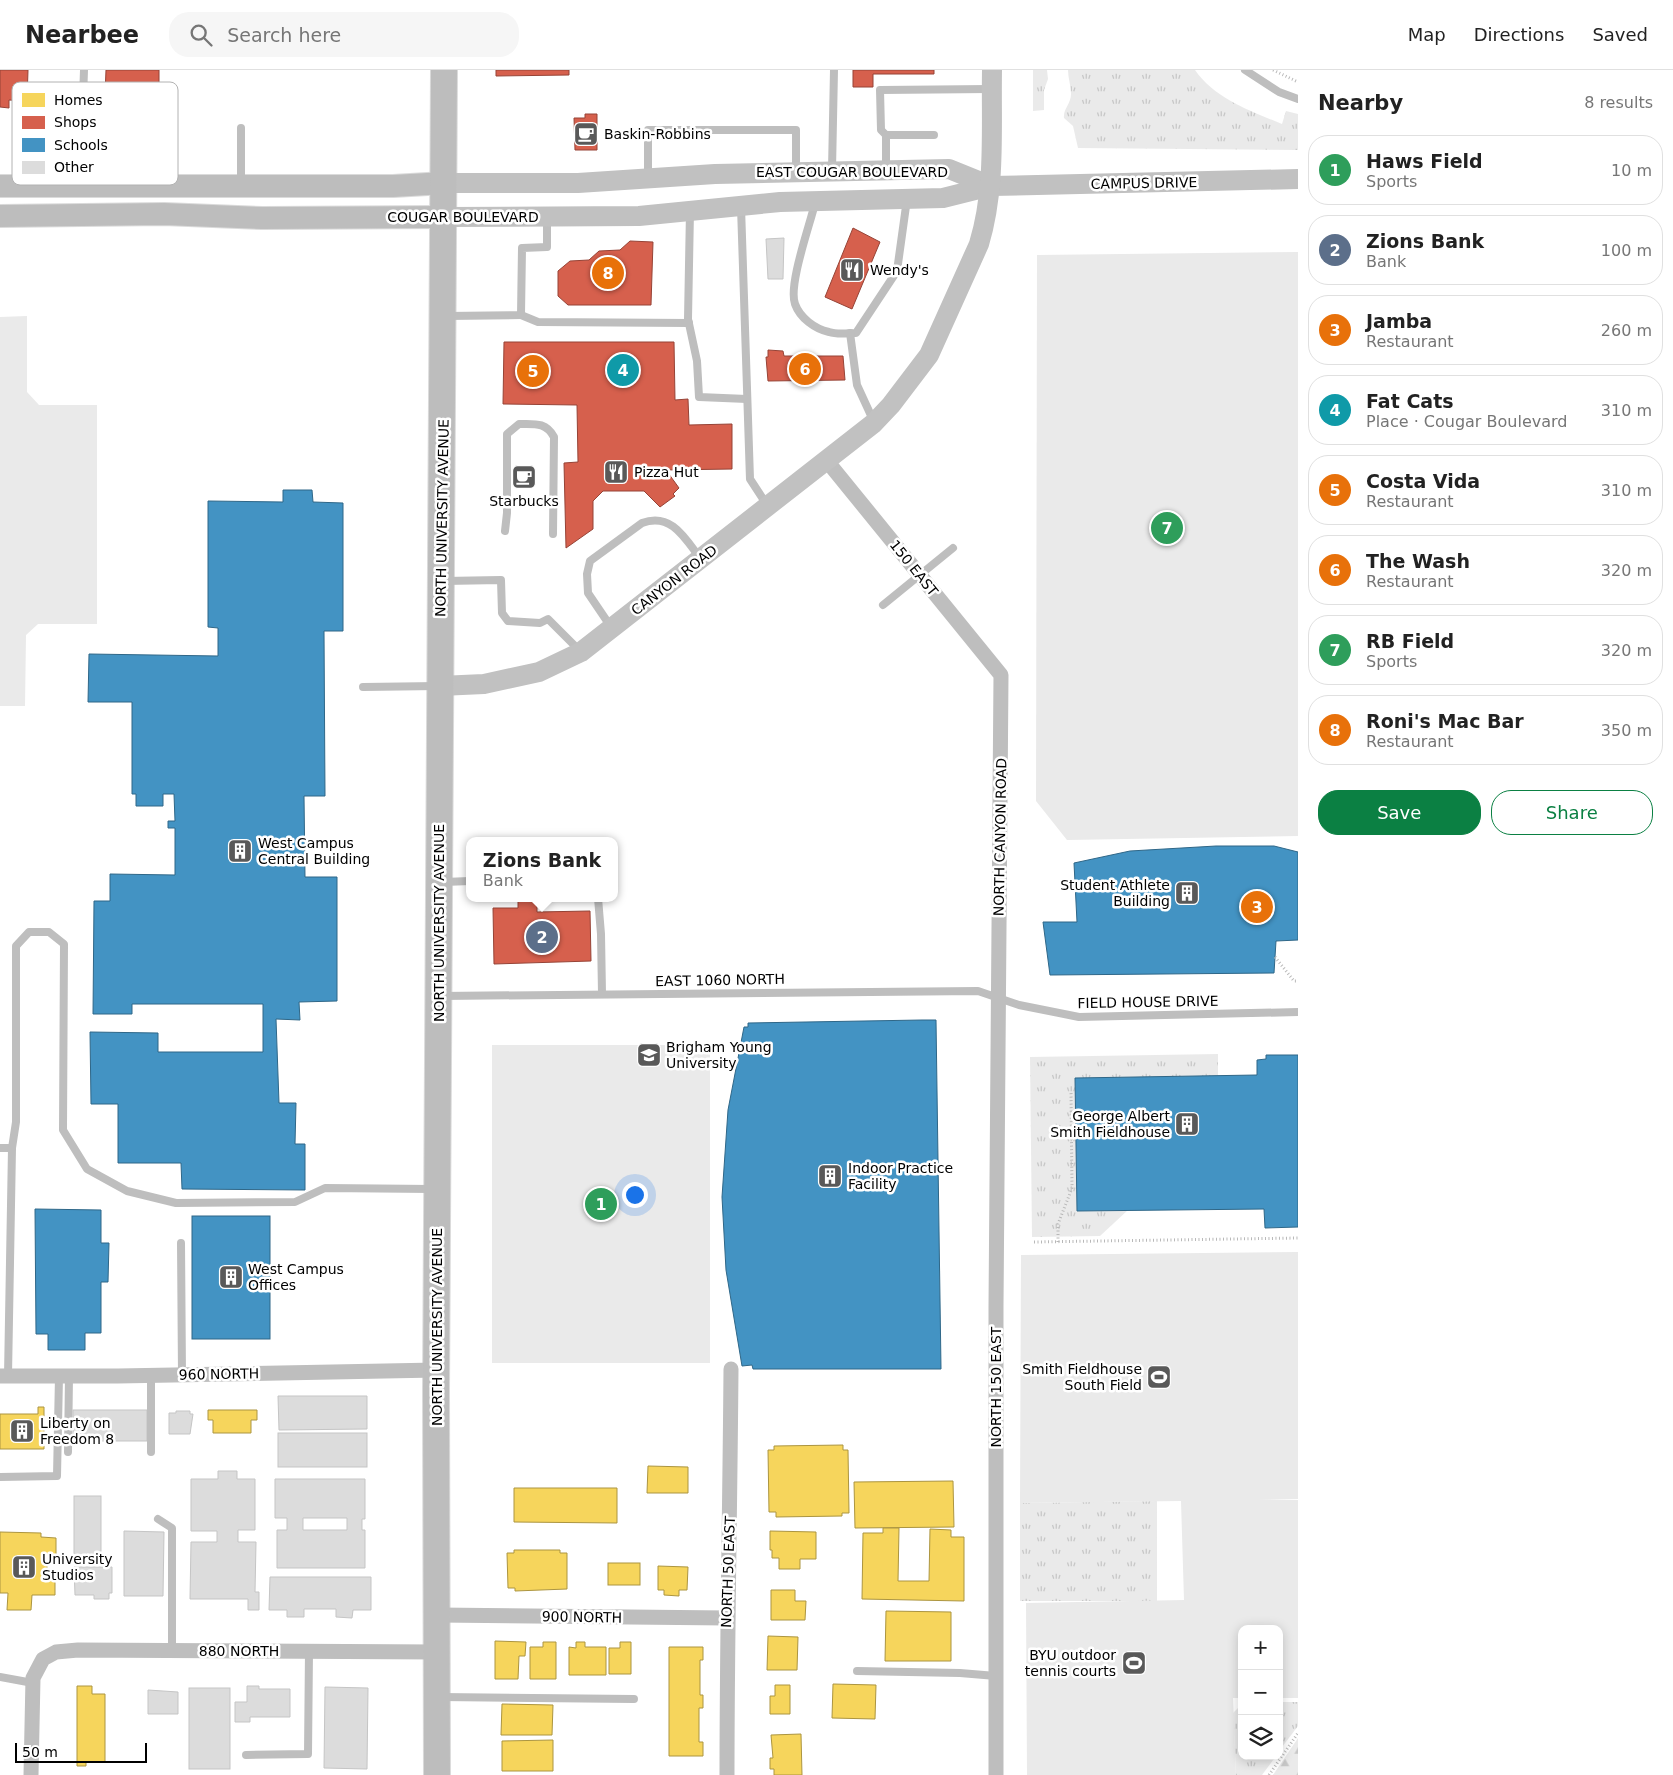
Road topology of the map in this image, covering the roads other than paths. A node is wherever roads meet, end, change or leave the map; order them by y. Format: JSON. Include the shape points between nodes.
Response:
{"nodes":[{"id":1,"x":444,"y":70,"type":"edge"},
{"id":2,"x":834,"y":70,"type":"edge"},
{"id":3,"x":1245,"y":70,"type":"edge"},
{"id":4,"x":992,"y":79,"type":"edge"},
{"id":5,"x":1298,"y":99,"type":"edge"},
{"id":6,"x":241,"y":128,"type":"dead end"},
{"id":7,"x":934,"y":135,"type":"dead end"},
{"id":8,"x":886,"y":136,"type":"junction"},
{"id":9,"x":886,"y":170,"type":"junction"},
{"id":10,"x":832,"y":171,"type":"junction"},
{"id":11,"x":796,"y":172,"type":"junction"},
{"id":12,"x":648,"y":178,"type":"junction"},
{"id":13,"x":1298,"y":178,"type":"edge"},
{"id":14,"x":445,"y":183,"type":"junction"},
{"id":15,"x":0,"y":186,"type":"edge"},
{"id":16,"x":242,"y":186,"type":"junction"},
{"id":17,"x":991,"y":186,"type":"junction"},
{"id":18,"x":80,"y":187,"type":"joint"},
{"id":19,"x":907,"y":198,"type":"junction"},
{"id":20,"x":816,"y":201,"type":"junction"},
{"id":21,"x":751,"y":205,"type":"junction"},
{"id":22,"x":690,"y":211,"type":"junction"},
{"id":23,"x":0,"y":216,"type":"edge"},
{"id":24,"x":445,"y":217,"type":"junction"},
{"id":25,"x":546,"y":217,"type":"junction"},
{"id":26,"x":521,"y":315,"type":"junction"},
{"id":27,"x":444,"y":316,"type":"junction"},
{"id":28,"x":689,"y":323,"type":"junction"},
{"id":29,"x":850,"y":333,"type":"junction"},
{"id":30,"x":747,"y":399,"type":"junction"},
{"id":31,"x":874,"y":423,"type":"junction"},
{"id":32,"x":827,"y":460,"type":"junction"},
{"id":33,"x":768,"y":506,"type":"junction"},
{"id":34,"x":505,"y":531,"type":"dead end"},
{"id":35,"x":553,"y":534,"type":"dead end"},
{"id":36,"x":953,"y":548,"type":"dead end"},
{"id":37,"x":700,"y":559,"type":"junction"},
{"id":38,"x":920,"y":576,"type":"junction"},
{"id":39,"x":441,"y":581,"type":"junction"},
{"id":40,"x":883,"y":605,"type":"dead end"},
{"id":41,"x":612,"y":628,"type":"junction"},
{"id":42,"x":581,"y":652,"type":"junction"},
{"id":43,"x":1001,"y":675,"type":"joint"},
{"id":44,"x":363,"y":686,"type":"dead end"},
{"id":45,"x":440,"y":686,"type":"junction"},
{"id":46,"x":466,"y":881,"type":"edge"},
{"id":47,"x":439,"y":882,"type":"junction"},
{"id":48,"x":598,"y":902,"type":"edge"},
{"id":49,"x":602,"y":994,"type":"junction"},
{"id":50,"x":439,"y":996,"type":"junction"},
{"id":51,"x":999,"y":999,"type":"junction"},
{"id":52,"x":1298,"y":1012,"type":"edge"},
{"id":53,"x":0,"y":1148,"type":"edge"},
{"id":54,"x":12,"y":1148,"type":"junction"},
{"id":55,"x":437,"y":1189,"type":"junction"},
{"id":56,"x":181,"y":1243,"type":"dead end"},
{"id":57,"x":731,"y":1369,"type":"dead end"},
{"id":58,"x":437,"y":1370,"type":"junction"},
{"id":59,"x":182,"y":1375,"type":"junction"},
{"id":60,"x":4,"y":1376,"type":"edge"},
{"id":61,"x":64,"y":1376,"type":"junction"},
{"id":62,"x":151,"y":1376,"type":"junction"},
{"id":63,"x":68,"y":1452,"type":"dead end"},
{"id":64,"x":152,"y":1452,"type":"dead end"},
{"id":65,"x":0,"y":1477,"type":"edge"},
{"id":66,"x":158,"y":1519,"type":"dead end"},
{"id":67,"x":438,"y":1615,"type":"junction"},
{"id":68,"x":727,"y":1618,"type":"junction"},
{"id":69,"x":172,"y":1651,"type":"junction"},
{"id":70,"x":309,"y":1652,"type":"junction"},
{"id":71,"x":438,"y":1652,"type":"junction"},
{"id":72,"x":857,"y":1671,"type":"dead end"},
{"id":73,"x":996,"y":1676,"type":"junction"},
{"id":74,"x":0,"y":1677,"type":"edge"},
{"id":75,"x":33,"y":1683,"type":"junction"},
{"id":76,"x":438,"y":1697,"type":"junction"},
{"id":77,"x":634,"y":1699,"type":"dead end"},
{"id":78,"x":246,"y":1755,"type":"dead end"},
{"id":79,"x":32,"y":1775,"type":"edge"},
{"id":80,"x":437,"y":1775,"type":"edge"},
{"id":81,"x":727,"y":1775,"type":"edge"},
{"id":82,"x":996,"y":1775,"type":"edge"}],
"edges":[{"from":1,"to":14,"type":"highway","name":"NORTH UNIVERSITY AVENUE"},
{"from":2,"to":10,"type":"lane"},
{"from":3,"to":5,"type":"lane","via":[[1279,92]]},
{"from":4,"to":8,"type":"lane","via":[[880,90],[880,130]]},
{"from":4,"to":17,"type":"main road"},
{"from":6,"to":16,"type":"lane"},
{"from":7,"to":8,"type":"lane"},
{"from":8,"to":9,"type":"lane"},
{"from":9,"to":10,"type":"main road","name":"EAST COUGAR BOULEVARD"},
{"from":9,"to":17,"type":"main road","name":"EAST COUGAR BOULEVARD","via":[[950,170]]},
{"from":10,"to":11,"type":"main road","name":"EAST COUGAR BOULEVARD"},
{"from":11,"to":12,"type":"main road","name":"EAST COUGAR BOULEVARD"},
{"from":11,"to":12,"type":"lane","via":[[796,130],[648,130]]},
{"from":12,"to":14,"type":"main road","name":"EAST COUGAR BOULEVARD","via":[[578,183]]},
{"from":13,"to":17,"type":"main road","name":"CAMPUS DRIVE"},
{"from":14,"to":16,"type":"main road"},
{"from":14,"to":24,"type":"highway","name":"NORTH UNIVERSITY AVENUE"},
{"from":15,"to":18,"type":"main road"},
{"from":16,"to":18,"type":"main road"},
{"from":17,"to":19,"type":"main road","name":"EAST COUGAR BOULEVARD","via":[[943,198]]},
{"from":17,"to":31,"type":"main road","name":"CANYON ROAD","via":[[989,210],[979,244],[929,355]]},
{"from":19,"to":20,"type":"main road","name":"EAST COUGAR BOULEVARD"},
{"from":19,"to":29,"type":"lane","via":[[897,271],[856,333]]},
{"from":20,"to":21,"type":"main road","name":"EAST COUGAR BOULEVARD"},
{"from":20,"to":29,"type":"lane","via":[[795,281],[795,303],[814,327],[831,333]]},
{"from":21,"to":22,"type":"main road","name":"COUGAR BOULEVARD"},
{"from":21,"to":30,"type":"lane"},
{"from":22,"to":25,"type":"main road","name":"COUGAR BOULEVARD","via":[[639,216]]},
{"from":22,"to":28,"type":"lane"},
{"from":23,"to":24,"type":"main road","name":"COUGAR BOULEVARD"},
{"from":24,"to":25,"type":"main road","name":"COUGAR BOULEVARD"},
{"from":24,"to":27,"type":"highway","name":"NORTH UNIVERSITY AVENUE"},
{"from":25,"to":26,"type":"lane","via":[[546,248],[522,248]]},
{"from":26,"to":27,"type":"lane"},
{"from":26,"to":28,"type":"lane","via":[[538,322]]},
{"from":27,"to":39,"type":"highway","name":"NORTH UNIVERSITY AVENUE"},
{"from":28,"to":30,"type":"lane","via":[[699,397]]},
{"from":29,"to":31,"type":"lane","via":[[857,385]]},
{"from":30,"to":33,"type":"lane","via":[[750,479]]},
{"from":31,"to":32,"type":"main road","name":"CANYON ROAD"},
{"from":32,"to":33,"type":"main road","name":"CANYON ROAD"},
{"from":32,"to":38,"type":"street","name":"150 EAST"},
{"from":33,"to":37,"type":"main road","name":"CANYON ROAD"},
{"from":34,"to":35,"type":"lane","via":[[508,434],[519,424],[543,424],[554,437]]},
{"from":36,"to":38,"type":"lane"},
{"from":37,"to":41,"type":"main road","name":"CANYON ROAD"},
{"from":37,"to":41,"type":"lane","via":[[676,527],[660,520],[650,520],[590,561],[586,574],[588,593]]},
{"from":38,"to":40,"type":"lane"},
{"from":38,"to":43,"type":"street","name":"150 EAST"},
{"from":39,"to":42,"type":"lane","via":[[501,580],[502,613],[508,621],[540,623],[548,619]]},
{"from":39,"to":45,"type":"highway","name":"NORTH UNIVERSITY AVENUE"},
{"from":41,"to":42,"type":"main road","name":"CANYON ROAD"},
{"from":42,"to":45,"type":"main road","name":"CANYON ROAD","via":[[539,672],[484,684]]},
{"from":43,"to":51,"type":"street","name":"NORTH CANYON ROAD"},
{"from":44,"to":45,"type":"lane","name":"CANYON ROAD"},
{"from":45,"to":47,"type":"highway","name":"NORTH UNIVERSITY AVENUE"},
{"from":46,"to":47,"type":"lane"},
{"from":47,"to":50,"type":"highway","name":"NORTH UNIVERSITY AVENUE"},
{"from":48,"to":49,"type":"lane"},
{"from":49,"to":50,"type":"lane","name":"EAST 1060 NORTH"},
{"from":49,"to":51,"type":"lane","name":"EAST 1060 NORTH","via":[[978,991]]},
{"from":50,"to":55,"type":"highway","name":"NORTH UNIVERSITY AVENUE"},
{"from":51,"to":52,"type":"lane","name":"FIELD HOUSE DRIVE","via":[[1079,1017]]},
{"from":51,"to":73,"type":"street","name":"NORTH 150 EAST"},
{"from":53,"to":54,"type":"lane"},
{"from":54,"to":55,"type":"lane","via":[[16,1122],[16,946],[30,932],[50,932],[64,944],[63,1130],[88,1169],[127,1191],[176,1203],[294,1202],[325,1188]]},
{"from":54,"to":60,"type":"lane"},
{"from":55,"to":58,"type":"highway","name":"NORTH UNIVERSITY AVENUE"},
{"from":56,"to":59,"type":"lane"},
{"from":57,"to":68,"type":"street","name":"NORTH 50 EAST"},
{"from":58,"to":59,"type":"street","name":"960 NORTH"},
{"from":58,"to":67,"type":"highway","name":"NORTH UNIVERSITY AVENUE"},
{"from":59,"to":62,"type":"street","name":"960 NORTH"},
{"from":60,"to":61,"type":"street","name":"960 NORTH"},
{"from":61,"to":62,"type":"street","name":"960 NORTH"},
{"from":61,"to":63,"type":"lane"},
{"from":61,"to":65,"type":"lane","via":[[57,1476]]},
{"from":62,"to":64,"type":"lane"},
{"from":66,"to":69,"type":"lane","via":[[172,1528]]},
{"from":67,"to":68,"type":"street","name":"900 NORTH"},
{"from":67,"to":71,"type":"highway","name":"NORTH UNIVERSITY AVENUE"},
{"from":68,"to":81,"type":"street","name":"NORTH 50 EAST"},
{"from":69,"to":70,"type":"street","name":"880 NORTH"},
{"from":69,"to":75,"type":"street","name":"880 NORTH","via":[[56,1652],[42,1659]]},
{"from":70,"to":71,"type":"street","name":"880 NORTH"},
{"from":70,"to":78,"type":"lane","via":[[308,1754]]},
{"from":71,"to":76,"type":"highway","name":"NORTH UNIVERSITY AVENUE"},
{"from":72,"to":73,"type":"lane"},
{"from":73,"to":82,"type":"street","name":"NORTH 150 EAST"},
{"from":74,"to":75,"type":"lane"},
{"from":75,"to":79,"type":"street"},
{"from":76,"to":77,"type":"lane"},
{"from":76,"to":80,"type":"highway","name":"NORTH UNIVERSITY AVENUE"}]}
